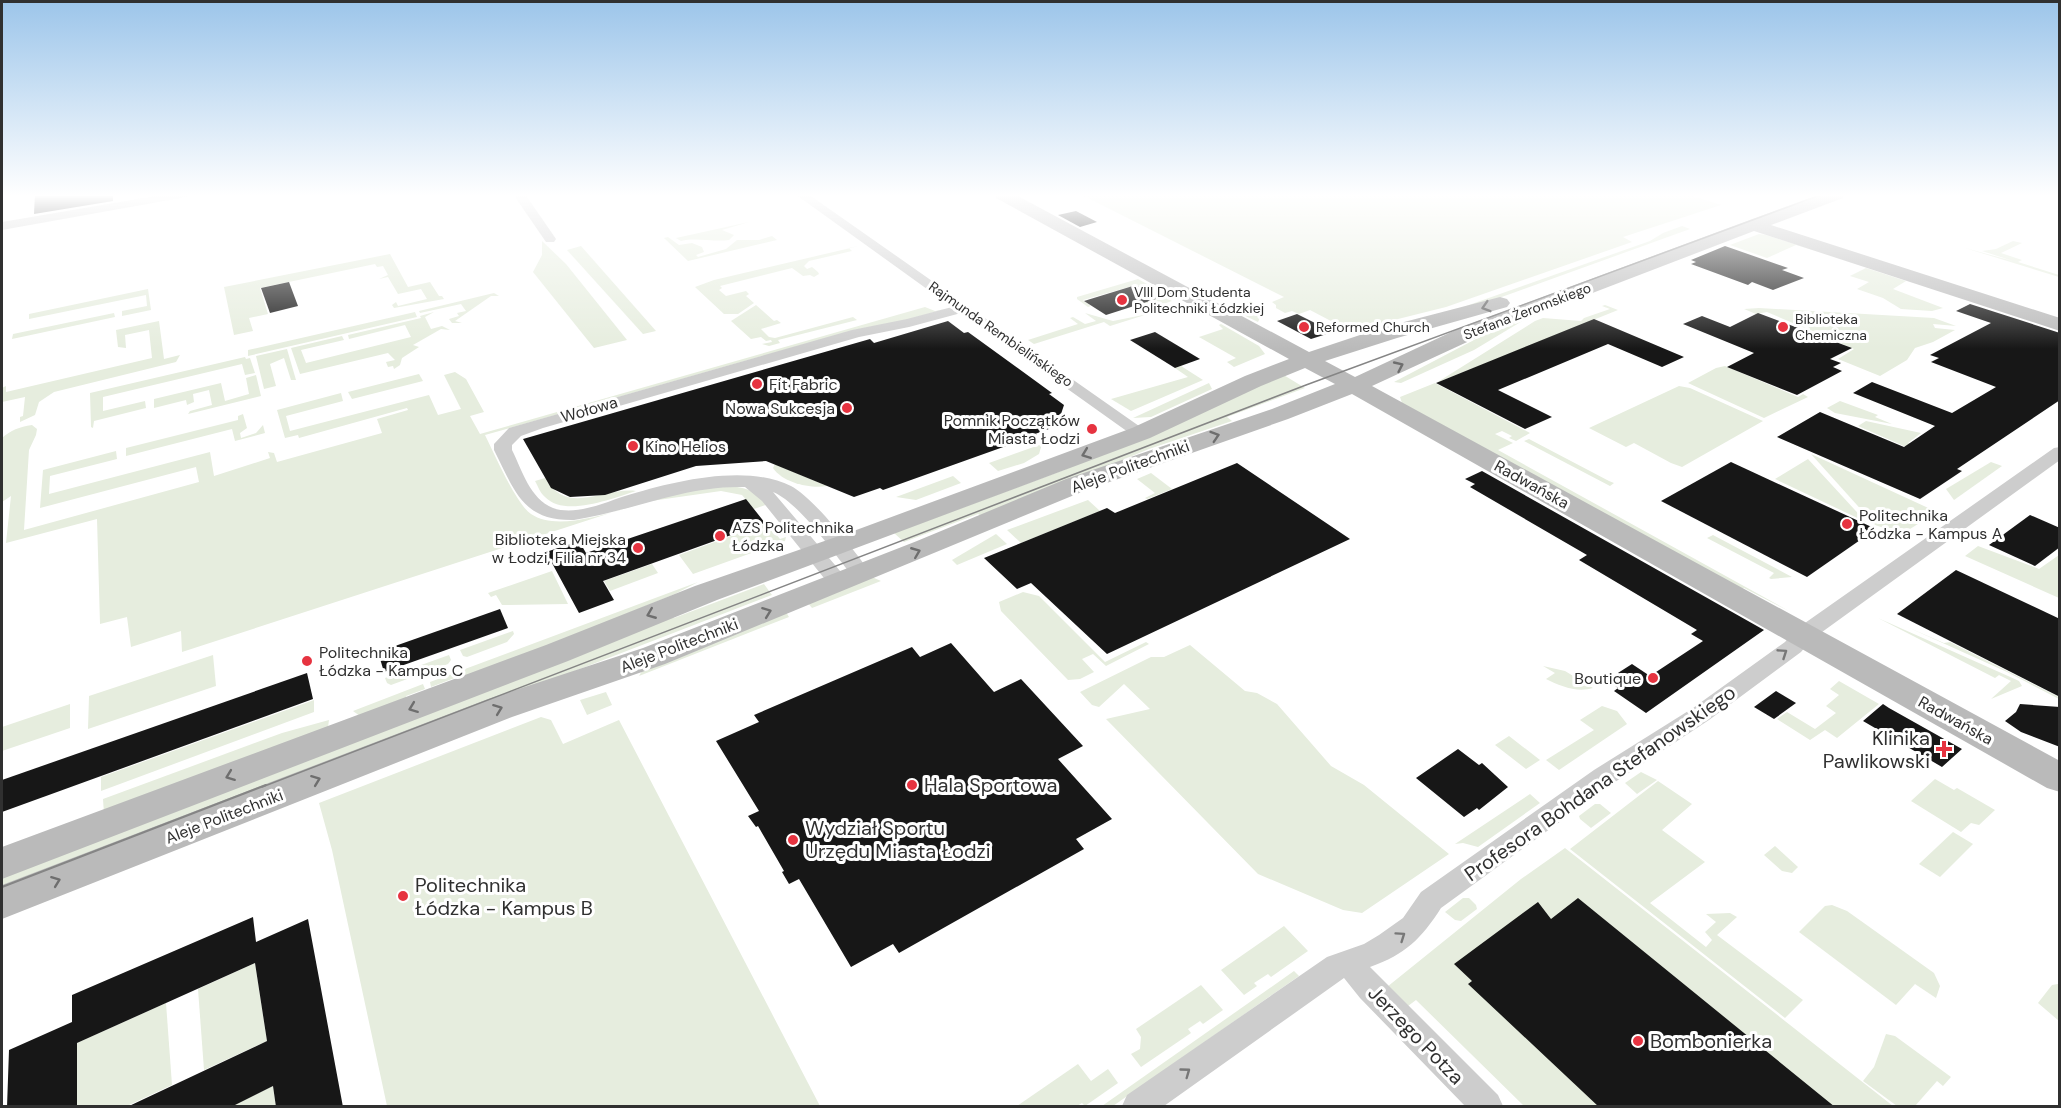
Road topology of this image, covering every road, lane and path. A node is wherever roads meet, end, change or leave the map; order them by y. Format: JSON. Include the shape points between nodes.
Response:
{"nodes":[{"id":1,"x":874,"y":246,"type":"edge"},
{"id":2,"x":1097,"y":246,"type":"edge"},
{"id":3,"x":1657,"y":246,"type":"edge"},
{"id":4,"x":1699,"y":246,"type":"edge"},
{"id":5,"x":1816,"y":246,"type":"edge"},
{"id":6,"x":963,"y":308,"type":"junction"},
{"id":7,"x":2060,"y":326,"type":"edge"},
{"id":8,"x":1306,"y":360,"type":"junction"},
{"id":9,"x":1354,"y":385,"type":"junction"},
{"id":10,"x":1141,"y":433,"type":"junction"},
{"id":11,"x":2060,"y":452,"type":"edge"},
{"id":12,"x":826,"y":550,"type":"junction"},
{"id":13,"x":850,"y":578,"type":"junction"},
{"id":14,"x":1803,"y":635,"type":"junction"},
{"id":15,"x":2060,"y":778,"type":"edge"},
{"id":16,"x":2,"y":863,"type":"edge"},
{"id":17,"x":2,"y":902,"type":"edge"},
{"id":18,"x":1348,"y":961,"type":"junction"},
{"id":19,"x":1138,"y":1107,"type":"edge"},
{"id":20,"x":1487,"y":1107,"type":"edge"}],
"edges":[{"from":1,"to":6,"type":"street","name":"Rajmunda Rembielińskiego"},
{"from":2,"to":8,"type":"main road","name":"Radwańska"},
{"from":3,"to":8,"type":"main road","name":"Stefana Żeromskiego","one_way":true,"via":[[1504,302]]},
{"from":9,"to":4,"type":"main road","name":"Stefana Żeromskiego","one_way":true,"via":[[1470,333]]},
{"from":5,"to":7,"type":"main road"},
{"from":6,"to":10,"type":"street","name":"Rajmunda Rembielińskiego"},
{"from":6,"to":12,"type":"street","name":"Wołowa","via":[[857,333],[537,424],[510,436],[502,447],[530,499],[554,514],[589,512],[709,483],[751,483]]},
{"from":8,"to":9,"type":"main road","name":"Radwańska"},
{"from":8,"to":10,"type":"main road","name":"Aleje Politechniki"},
{"from":13,"to":9,"type":"main road","name":"Aleje Politechniki","one_way":true,"via":[[1074,485]]},
{"from":9,"to":14,"type":"main road","name":"Radwańska"},
{"from":10,"to":12,"type":"main road","name":"Aleje Politechniki","one_way":true},
{"from":11,"to":14,"type":"street","name":"Profesora Bohdana Stefanowskiego"},
{"from":12,"to":13,"type":"street","name":"Wołowa"},
{"from":12,"to":16,"type":"main road","name":"Aleje Politechniki","one_way":true},
{"from":17,"to":13,"type":"main road","name":"Aleje Politechniki","one_way":true,"via":[[490,712],[654,656]]},
{"from":14,"to":15,"type":"main road","name":"Radwańska"},
{"from":18,"to":14,"type":"street","name":"Profesora Bohdana Stefanowskiego","one_way":true,"via":[[1373,953],[1409,930],[1431,900],[1594,783],[1701,714],[1793,647]]},
{"from":19,"to":18,"type":"street","name":"Profesora Bohdana Stefanowskiego","one_way":true},
{"from":18,"to":20,"type":"street","name":"Jerzego Potza"}]}
